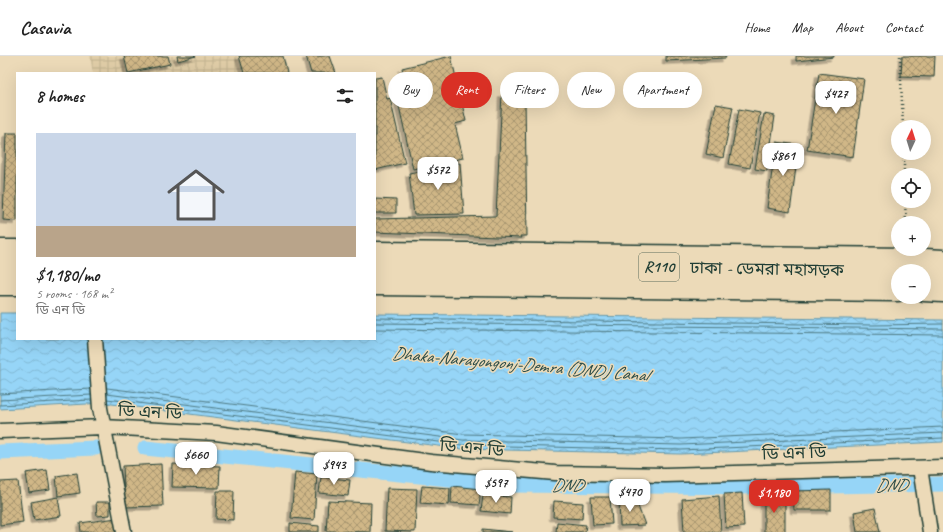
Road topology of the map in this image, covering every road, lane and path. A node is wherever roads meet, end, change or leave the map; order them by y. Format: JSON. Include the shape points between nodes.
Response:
{"nodes":[{"id":1,"x":900,"y":56,"type":"edge"},
{"id":2,"x":903,"y":120,"type":"edge"},
{"id":3,"x":0,"y":247,"type":"edge"},
{"id":4,"x":16,"y":247,"type":"edge"},
{"id":5,"x":376,"y":249,"type":"edge"},
{"id":6,"x":943,"y":257,"type":"edge"},
{"id":7,"x":16,"y":263,"type":"edge"},
{"id":8,"x":0,"y":264,"type":"edge"},
{"id":9,"x":376,"y":264,"type":"edge"},
{"id":10,"x":943,"y":270,"type":"edge"},
{"id":11,"x":0,"y":284,"type":"edge"},
{"id":12,"x":16,"y":284,"type":"edge"},
{"id":13,"x":376,"y":284,"type":"edge"},
{"id":14,"x":891,"y":290,"type":"edge"},
{"id":15,"x":931,"y":290,"type":"edge"},
{"id":16,"x":943,"y":291,"type":"edge"},
{"id":17,"x":95,"y":340,"type":"edge"},
{"id":18,"x":103,"y":427,"type":"junction"},
{"id":19,"x":0,"y":431,"type":"edge"},
{"id":20,"x":943,"y":467,"type":"edge"},
{"id":21,"x":920,"y":468,"type":"junction"},
{"id":22,"x":124,"y":532,"type":"edge"},
{"id":23,"x":930,"y":532,"type":"edge"}],
"edges":[{"from":1,"to":2,"type":"path"},
{"from":3,"to":4,"type":"street"},
{"from":5,"to":6,"type":"street"},
{"from":7,"to":8,"type":"main road"},
{"from":9,"to":10,"type":"main road","name":"ঢাকা - ডেমরা মহাসড়ক","number":"R110"},
{"from":11,"to":12,"type":"main road"},
{"from":13,"to":14,"type":"main road","name":"ঢাকা - ডেমরা মহাসড়ক","number":"R110"},
{"from":15,"to":16,"type":"main road"},
{"from":17,"to":18,"type":"street"},
{"from":18,"to":19,"type":"street","name":"ডি এন ডি"},
{"from":18,"to":21,"type":"street","name":"ডি এন ডি","via":[[216,433],[431,462],[556,473],[665,475]]},
{"from":18,"to":22,"type":"street"},
{"from":20,"to":21,"type":"street","name":"ডি এন ডি"},
{"from":21,"to":23,"type":"street"}]}
